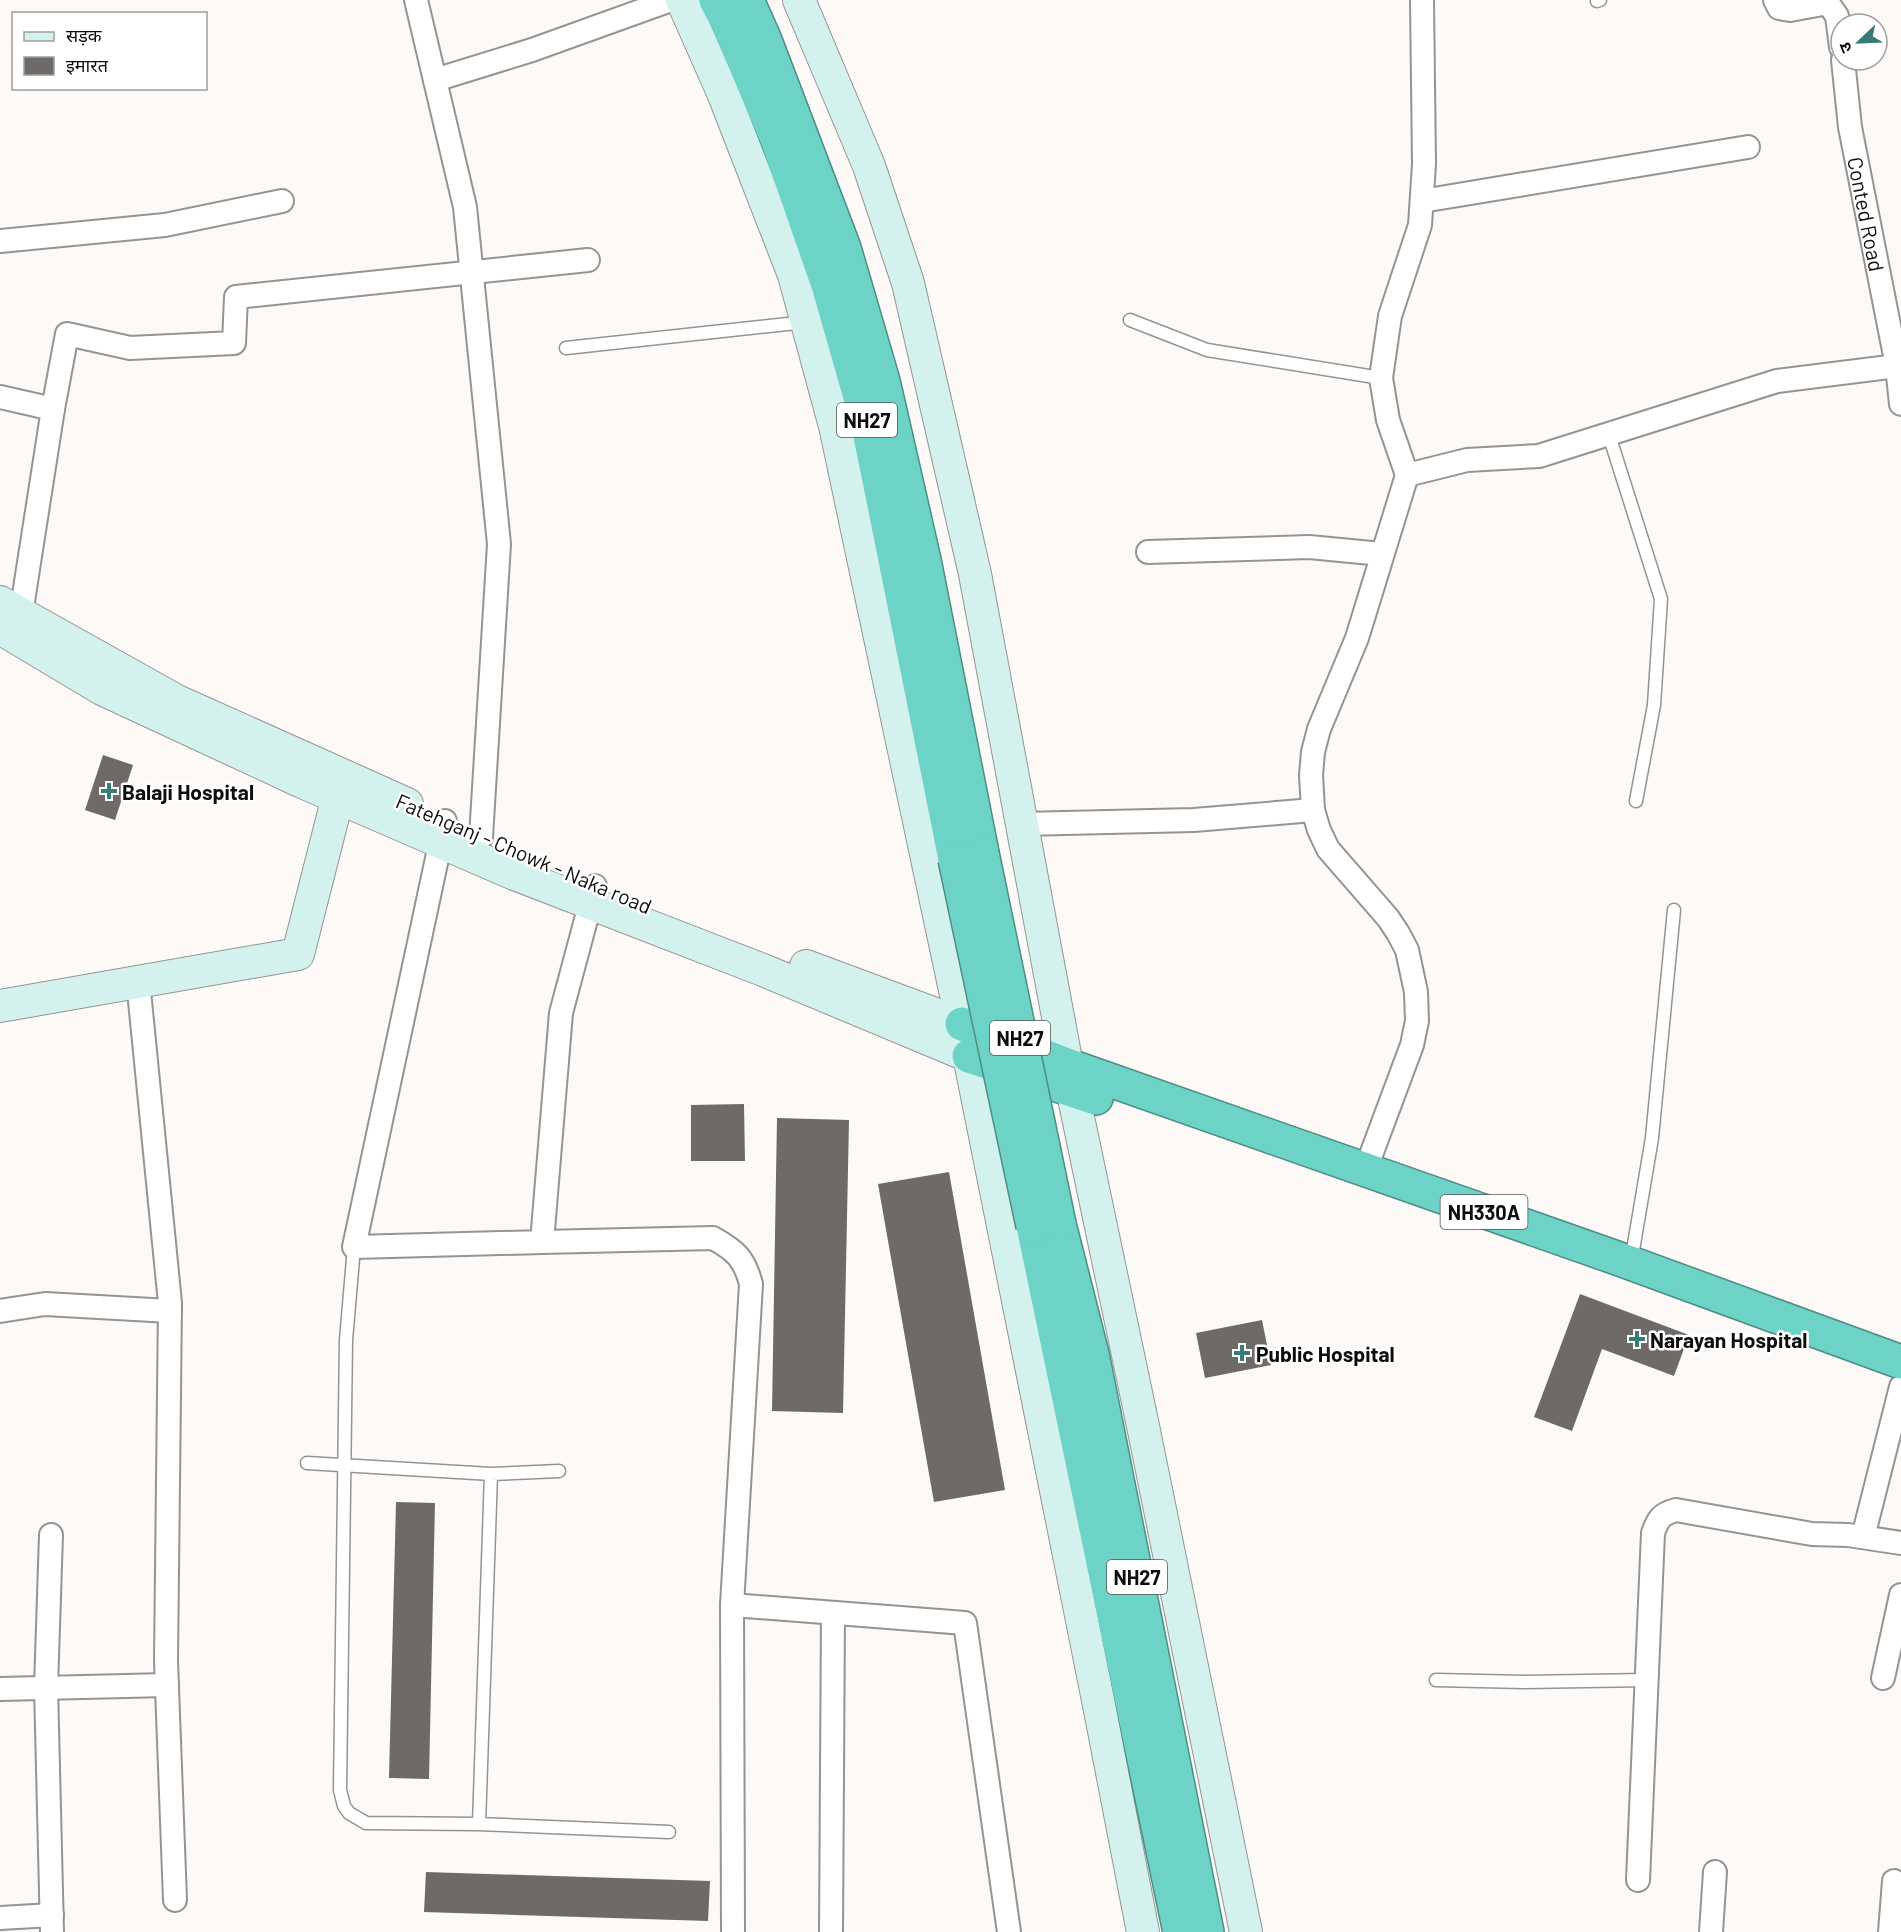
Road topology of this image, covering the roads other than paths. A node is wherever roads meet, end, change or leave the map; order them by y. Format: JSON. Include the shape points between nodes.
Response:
{"nodes":[{"id":1,"x":416,"y":0,"type":"edge"},
{"id":2,"x":671,"y":0,"type":"edge"},
{"id":3,"x":682,"y":0,"type":"edge"},
{"id":4,"x":716,"y":0,"type":"edge"},
{"id":5,"x":747,"y":0,"type":"edge"},
{"id":6,"x":799,"y":0,"type":"edge"},
{"id":7,"x":1422,"y":0,"type":"edge"},
{"id":8,"x":1775,"y":0,"type":"edge"},
{"id":9,"x":1828,"y":1,"type":"edge"},
{"id":10,"x":1844,"y":72,"type":"edge"},
{"id":11,"x":435,"y":80,"type":"junction"},
{"id":12,"x":1748,"y":147,"type":"dead end"},
{"id":13,"x":282,"y":201,"type":"dead end"},
{"id":14,"x":1422,"y":201,"type":"junction"},
{"id":15,"x":0,"y":241,"type":"edge"},
{"id":16,"x":588,"y":260,"type":"dead end"},
{"id":17,"x":472,"y":273,"type":"junction"},
{"id":18,"x":1130,"y":320,"type":"dead end"},
{"id":19,"x":807,"y":322,"type":"junction"},
{"id":20,"x":566,"y":348,"type":"dead end"},
{"id":21,"x":1898,"y":366,"type":"junction"},
{"id":22,"x":1382,"y":378,"type":"junction"},
{"id":23,"x":0,"y":397,"type":"edge"},
{"id":24,"x":1901,"y":404,"type":"edge"},
{"id":25,"x":52,"y":409,"type":"junction"},
{"id":26,"x":1609,"y":435,"type":"junction"},
{"id":27,"x":1407,"y":475,"type":"junction"},
{"id":28,"x":1148,"y":552,"type":"dead end"},
{"id":29,"x":1382,"y":554,"type":"junction"},
{"id":30,"x":7,"y":615,"type":"edge"},
{"id":31,"x":340,"y":787,"type":"junction"},
{"id":32,"x":1636,"y":801,"type":"dead end"},
{"id":33,"x":1313,"y":810,"type":"junction"},
{"id":34,"x":1022,"y":824,"type":"junction"},
{"id":35,"x":443,"y":831,"type":"junction"},
{"id":36,"x":481,"y":837,"type":"junction"},
{"id":37,"x":968,"y":856,"type":"junction"},
{"id":38,"x":593,"y":895,"type":"junction"},
{"id":39,"x":1674,"y":910,"type":"dead end"},
{"id":40,"x":138,"y":981,"type":"junction"},
{"id":41,"x":0,"y":1006,"type":"edge"},
{"id":42,"x":962,"y":1024,"type":"junction"},
{"id":43,"x":969,"y":1056,"type":"junction"},
{"id":44,"x":1069,"y":1077,"type":"junction"},
{"id":45,"x":1365,"y":1171,"type":"junction"},
{"id":46,"x":1046,"y":1225,"type":"junction"},
{"id":47,"x":542,"y":1242,"type":"junction"},
{"id":48,"x":354,"y":1247,"type":"junction"},
{"id":49,"x":1631,"y":1263,"type":"junction"},
{"id":50,"x":0,"y":1311,"type":"edge"},
{"id":51,"x":170,"y":1311,"type":"junction"},
{"id":52,"x":1901,"y":1362,"type":"edge"},
{"id":53,"x":1901,"y":1382,"type":"edge"},
{"id":54,"x":1901,"y":1387,"type":"edge"},
{"id":55,"x":308,"y":1462,"type":"dead end"},
{"id":56,"x":343,"y":1465,"type":"junction"},
{"id":57,"x":559,"y":1472,"type":"dead end"},
{"id":58,"x":490,"y":1474,"type":"junction"},
{"id":59,"x":51,"y":1535,"type":"dead end"},
{"id":60,"x":1863,"y":1537,"type":"junction"},
{"id":61,"x":1901,"y":1543,"type":"edge"},
{"id":62,"x":1901,"y":1595,"type":"edge"},
{"id":63,"x":732,"y":1605,"type":"junction"},
{"id":64,"x":833,"y":1613,"type":"junction"},
{"id":65,"x":1883,"y":1678,"type":"dead end"},
{"id":66,"x":1436,"y":1680,"type":"dead end"},
{"id":67,"x":1647,"y":1680,"type":"junction"},
{"id":68,"x":167,"y":1685,"type":"junction"},
{"id":69,"x":46,"y":1687,"type":"junction"},
{"id":70,"x":0,"y":1689,"type":"edge"},
{"id":71,"x":478,"y":1824,"type":"junction"},
{"id":72,"x":669,"y":1832,"type":"dead end"},
{"id":73,"x":1715,"y":1872,"type":"dead end"},
{"id":74,"x":1638,"y":1880,"type":"dead end"},
{"id":75,"x":1894,"y":1881,"type":"dead end"},
{"id":76,"x":175,"y":1900,"type":"dead end"},
{"id":77,"x":0,"y":1918,"type":"edge"},
{"id":78,"x":52,"y":1923,"type":"edge"},
{"id":79,"x":733,"y":1932,"type":"edge"},
{"id":80,"x":831,"y":1932,"type":"edge"},
{"id":81,"x":1009,"y":1932,"type":"edge"},
{"id":82,"x":1143,"y":1932,"type":"edge"},
{"id":83,"x":1180,"y":1932,"type":"edge"},
{"id":84,"x":1208,"y":1932,"type":"edge"},
{"id":85,"x":1246,"y":1932,"type":"edge"},
{"id":86,"x":1711,"y":1932,"type":"edge"},
{"id":87,"x":1890,"y":1932,"type":"edge"}],
"edges":[{"from":1,"to":11,"type":"street"},
{"from":2,"to":11,"type":"street"},
{"from":3,"to":19,"type":"street","via":[[724,95],[794,275]]},
{"from":4,"to":37,"type":"highway","number":"NH27","via":[[777,139],[828,285],[868,425]]},
{"from":5,"to":37,"type":"highway","number":"NH27","via":[[844,248],[884,381],[924,560]]},
{"from":6,"to":34,"type":"street","via":[[869,166],[908,284],[975,574]]},
{"from":7,"to":14,"type":"street"},
{"from":8,"to":9,"type":"street","via":[[1779,8],[1790,10]]},
{"from":10,"to":21,"type":"street","name":"Conted Road","via":[[1850,127]]},
{"from":11,"to":17,"type":"street","via":[[465,207]]},
{"from":12,"to":14,"type":"street"},
{"from":13,"to":15,"type":"street","via":[[165,225]]},
{"from":14,"to":22,"type":"street","via":[[1420,225],[1390,316]]},
{"from":16,"to":17,"type":"street"},
{"from":17,"to":25,"type":"street","via":[[236,297],[234,343],[130,348],[68,334]]},
{"from":17,"to":36,"type":"street","via":[[499,544]]},
{"from":18,"to":22,"type":"lane","via":[[1207,350]]},
{"from":19,"to":20,"type":"lane"},
{"from":19,"to":42,"type":"street","via":[[835,426]]},
{"from":21,"to":24,"type":"street","name":"Conted Road"},
{"from":21,"to":26,"type":"street","via":[[1777,381]]},
{"from":22,"to":27,"type":"street","via":[[1388,420]]},
{"from":23,"to":25,"type":"street"},
{"from":25,"to":30,"type":"street"},
{"from":26,"to":27,"type":"street","via":[[1539,456],[1467,460]]},
{"from":26,"to":32,"type":"lane","via":[[1661,599],[1654,705]]},
{"from":27,"to":29,"type":"street"},
{"from":28,"to":29,"type":"street","via":[[1309,547]]},
{"from":29,"to":33,"type":"street","via":[[1357,638],[1319,729],[1311,775]]},
{"from":30,"to":31,"type":"street","via":[[102,689]]},
{"from":31,"to":35,"type":"street"},
{"from":31,"to":40,"type":"street","via":[[298,954]]},
{"from":33,"to":34,"type":"street","via":[[1194,820]]},
{"from":33,"to":45,"type":"street","via":[[1328,849],[1398,933],[1407,950],[1416,992],[1417,1021],[1412,1046]]},
{"from":34,"to":44,"type":"street"},
{"from":35,"to":36,"type":"street","name":"Fatehganj - Chowk - Naka road"},
{"from":35,"to":38,"type":"street","via":[[512,873]]},
{"from":35,"to":48,"type":"street"},
{"from":36,"to":38,"type":"street","name":"Fatehganj - Chowk - Naka road"},
{"from":37,"to":46,"type":"highway","number":"NH27","bridge":true},
{"from":38,"to":42,"type":"street","name":"Fatehganj - Chowk - Naka road"},
{"from":38,"to":43,"type":"street"},
{"from":38,"to":47,"type":"street","via":[[561,1013]]},
{"from":39,"to":49,"type":"lane","via":[[1652,1138]]},
{"from":40,"to":41,"type":"street"},
{"from":40,"to":51,"type":"street"},
{"from":42,"to":43,"type":"street"},
{"from":42,"to":44,"type":"highway","name":"Fatehganj - Chowk - Naka road","number":"NH330A"},
{"from":43,"to":44,"type":"highway","number":"NH330A"},
{"from":43,"to":82,"type":"street"},
{"from":44,"to":45,"type":"highway","number":"NH330A"},
{"from":44,"to":53,"type":"highway","number":"NH330A"},
{"from":44,"to":85,"type":"street"},
{"from":45,"to":49,"type":"highway","number":"NH330A"},
{"from":46,"to":83,"type":"highway","number":"NH27"},
{"from":46,"to":84,"type":"highway","number":"NH27","via":[[1092,1354]]},
{"from":47,"to":48,"type":"street"},
{"from":47,"to":63,"type":"street","via":[[713,1238],[734,1250],[746,1265],[752,1284]]},
{"from":48,"to":56,"type":"lane","via":[[346,1340]]},
{"from":49,"to":52,"type":"highway","number":"NH330A"},
{"from":50,"to":51,"type":"street","via":[[45,1304]]},
{"from":51,"to":68,"type":"street"},
{"from":54,"to":60,"type":"street"},
{"from":55,"to":56,"type":"lane"},
{"from":56,"to":58,"type":"lane"},
{"from":56,"to":71,"type":"lane","via":[[340,1790],[344,1806],[366,1823]]},
{"from":57,"to":58,"type":"lane"},
{"from":58,"to":71,"type":"lane"},
{"from":59,"to":69,"type":"street"},
{"from":60,"to":61,"type":"street"},
{"from":60,"to":67,"type":"street","via":[[1812,1534],[1676,1510],[1665,1513],[1653,1533]]},
{"from":62,"to":65,"type":"street"},
{"from":63,"to":64,"type":"street"},
{"from":63,"to":79,"type":"street"},
{"from":64,"to":80,"type":"street"},
{"from":64,"to":81,"type":"street","via":[[965,1623]]},
{"from":66,"to":67,"type":"lane"},
{"from":67,"to":74,"type":"street"},
{"from":68,"to":69,"type":"street"},
{"from":68,"to":76,"type":"street"},
{"from":69,"to":70,"type":"street"},
{"from":69,"to":78,"type":"street"},
{"from":71,"to":72,"type":"lane"},
{"from":73,"to":86,"type":"street"},
{"from":75,"to":87,"type":"street"},
{"from":77,"to":78,"type":"street"}]}
